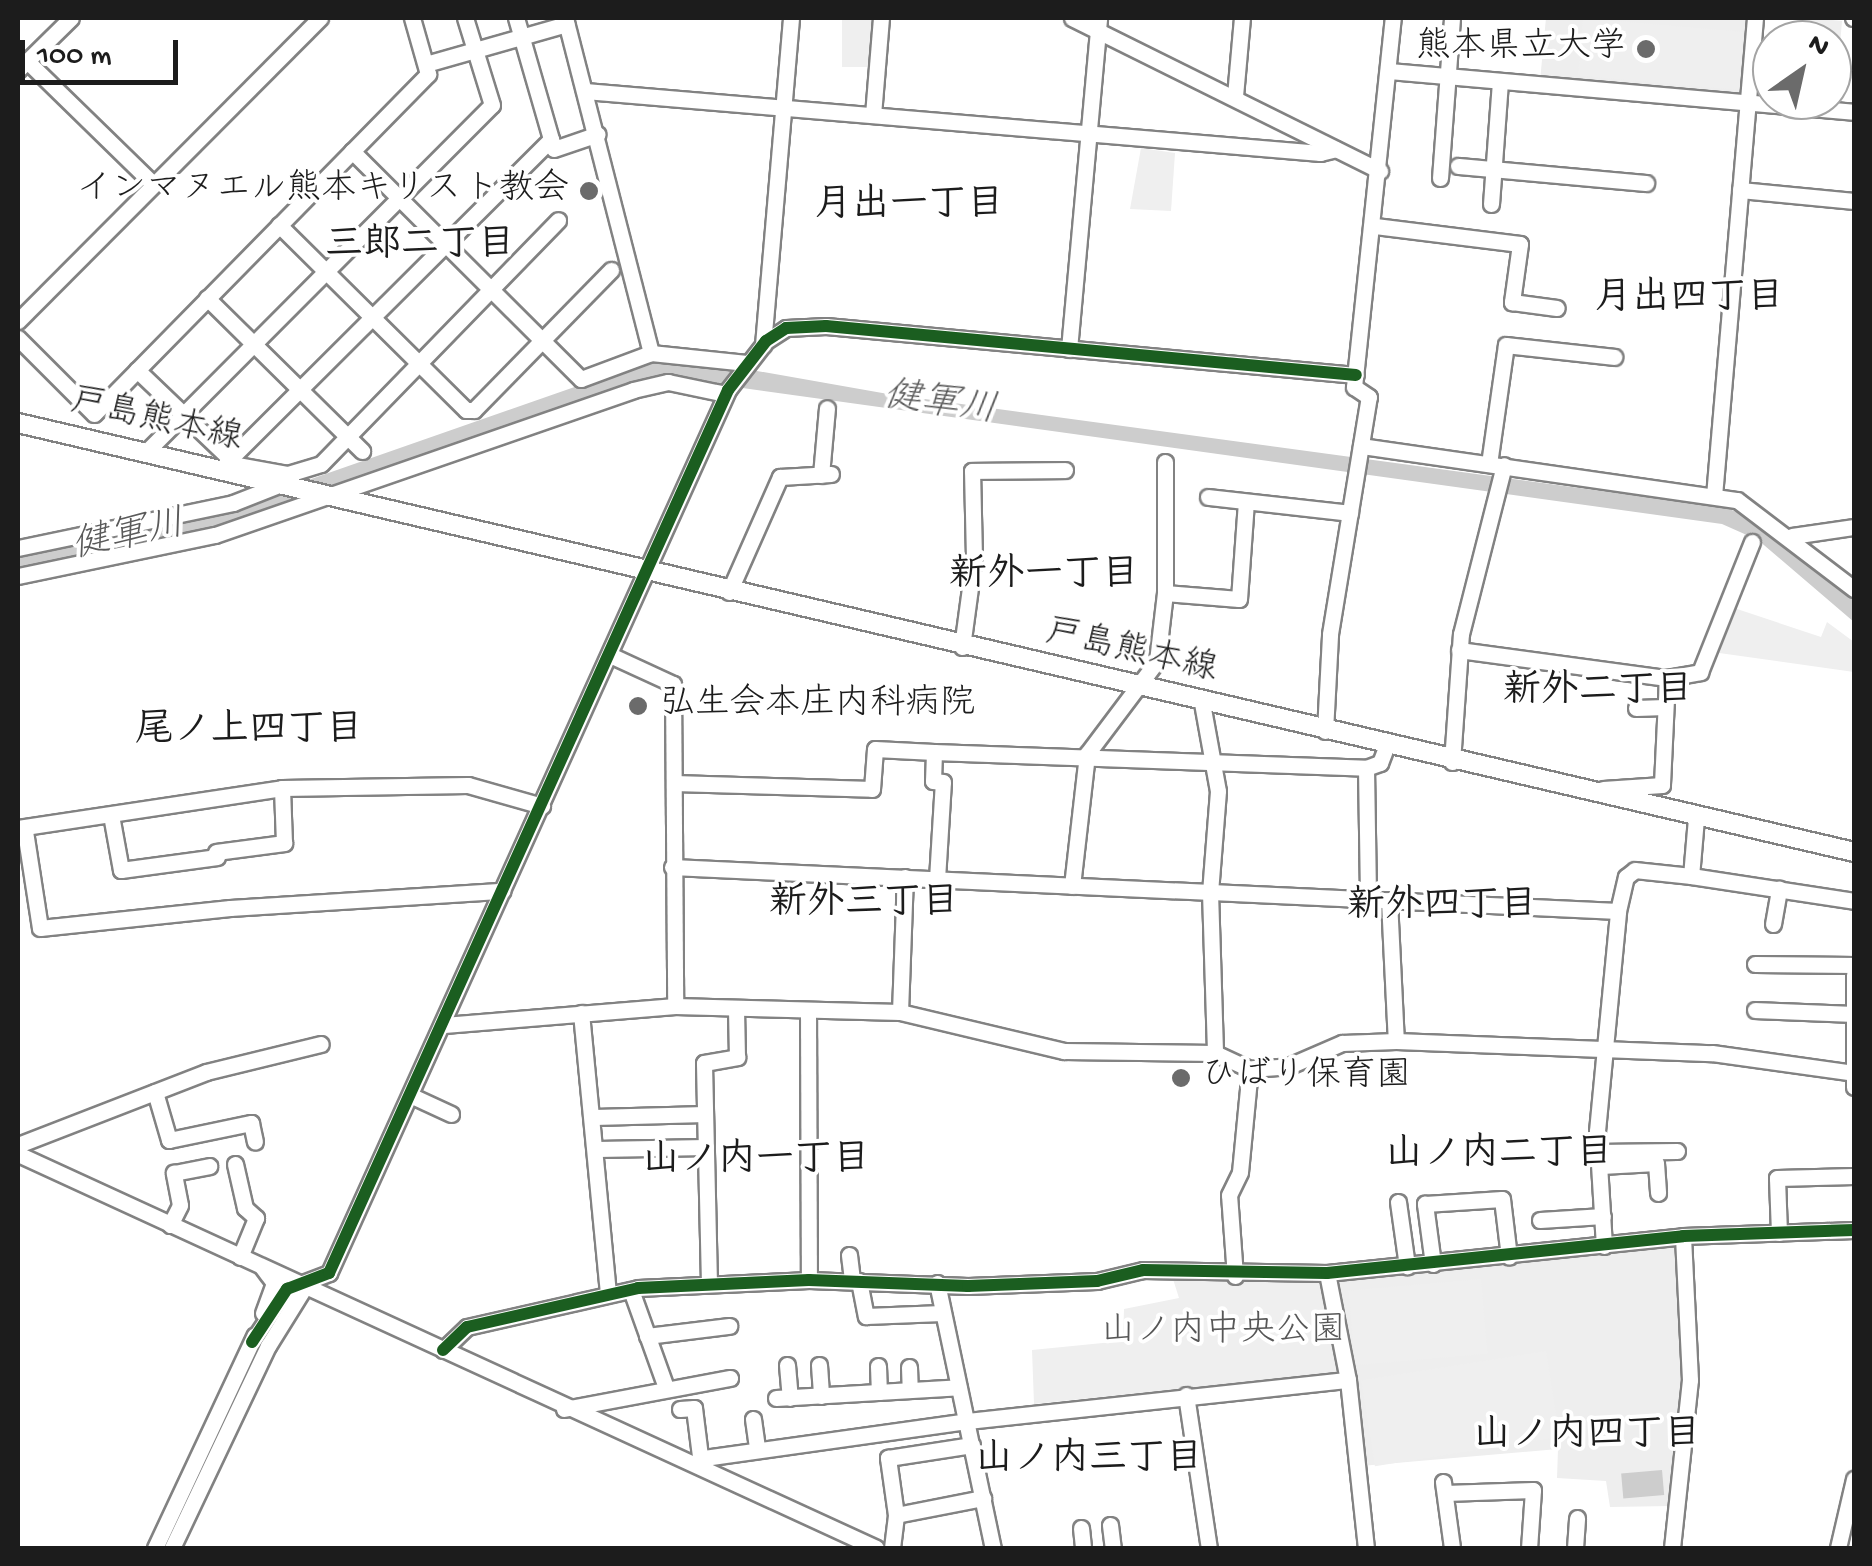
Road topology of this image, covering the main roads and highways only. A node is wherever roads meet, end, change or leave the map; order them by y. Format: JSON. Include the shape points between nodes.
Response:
{"nodes":[{"id":1,"x":18,"y":424,"type":"edge"},
{"id":2,"x":1854,"y":852,"type":"edge"}],
"edges":[{"from":1,"to":2,"type":"main road","name":"戸島熊本線","via":[[225,465],[279,486],[647,574]]}]}
